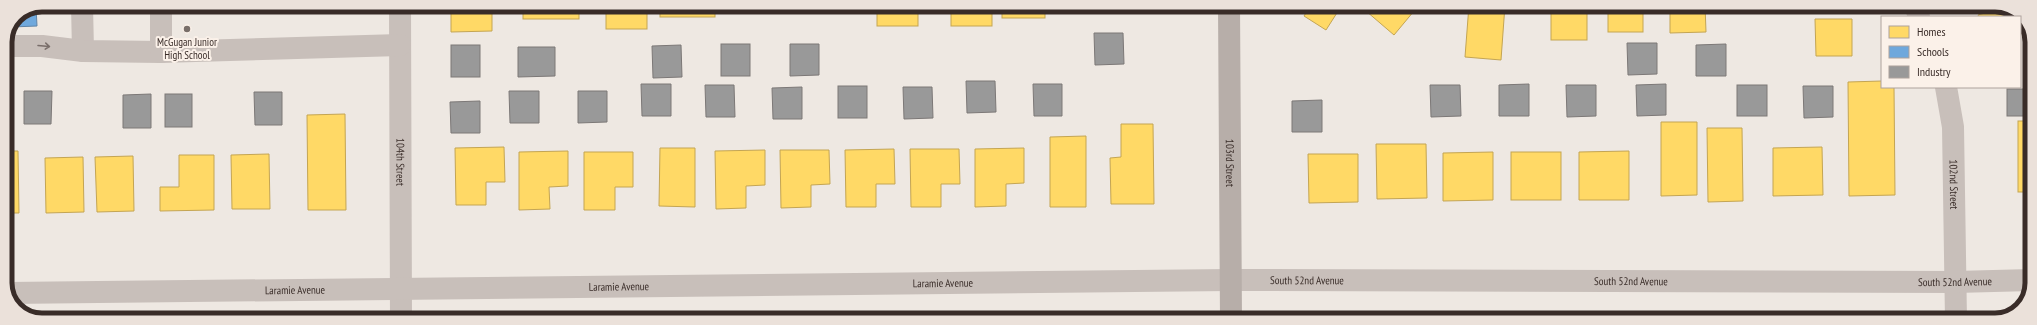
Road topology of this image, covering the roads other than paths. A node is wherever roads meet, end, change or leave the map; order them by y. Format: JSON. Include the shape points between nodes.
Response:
{"nodes":[{"id":1,"x":82,"y":12,"type":"edge"},
{"id":2,"x":161,"y":12,"type":"edge"},
{"id":3,"x":400,"y":12,"type":"edge"},
{"id":4,"x":1229,"y":12,"type":"edge"},
{"id":5,"x":400,"y":44,"type":"junction"},
{"id":6,"x":12,"y":46,"type":"edge"},
{"id":7,"x":83,"y":51,"type":"junction"},
{"id":8,"x":161,"y":52,"type":"junction"},
{"id":9,"x":1946,"y":88,"type":"edge"},
{"id":10,"x":1230,"y":280,"type":"junction"},
{"id":11,"x":2025,"y":280,"type":"edge"},
{"id":12,"x":1955,"y":282,"type":"junction"},
{"id":13,"x":400,"y":289,"type":"junction"},
{"id":14,"x":14,"y":293,"type":"edge"},
{"id":15,"x":400,"y":313,"type":"edge"},
{"id":16,"x":1230,"y":313,"type":"edge"},
{"id":17,"x":1956,"y":313,"type":"edge"}],
"edges":[{"from":1,"to":7,"type":"street"},
{"from":2,"to":8,"type":"street"},
{"from":3,"to":5,"type":"street","name":"104th Street"},
{"from":4,"to":10,"type":"main road","name":"103rd Street"},
{"from":5,"to":8,"type":"street"},
{"from":5,"to":13,"type":"street","name":"104th Street"},
{"from":6,"to":7,"type":"street","one_way":true,"via":[[42,46]]},
{"from":7,"to":8,"type":"street"},
{"from":9,"to":12,"type":"street","name":"102nd Street","via":[[1953,127]]},
{"from":10,"to":12,"type":"street","name":"South 52nd Avenue"},
{"from":10,"to":13,"type":"street","name":"Laramie Avenue"},
{"from":10,"to":16,"type":"main road","name":"103rd Street"},
{"from":11,"to":12,"type":"street","name":"South 52nd Avenue"},
{"from":12,"to":17,"type":"street","name":"102nd Street"},
{"from":13,"to":14,"type":"street","name":"Laramie Avenue"},
{"from":13,"to":15,"type":"street","name":"104th Street"}]}
